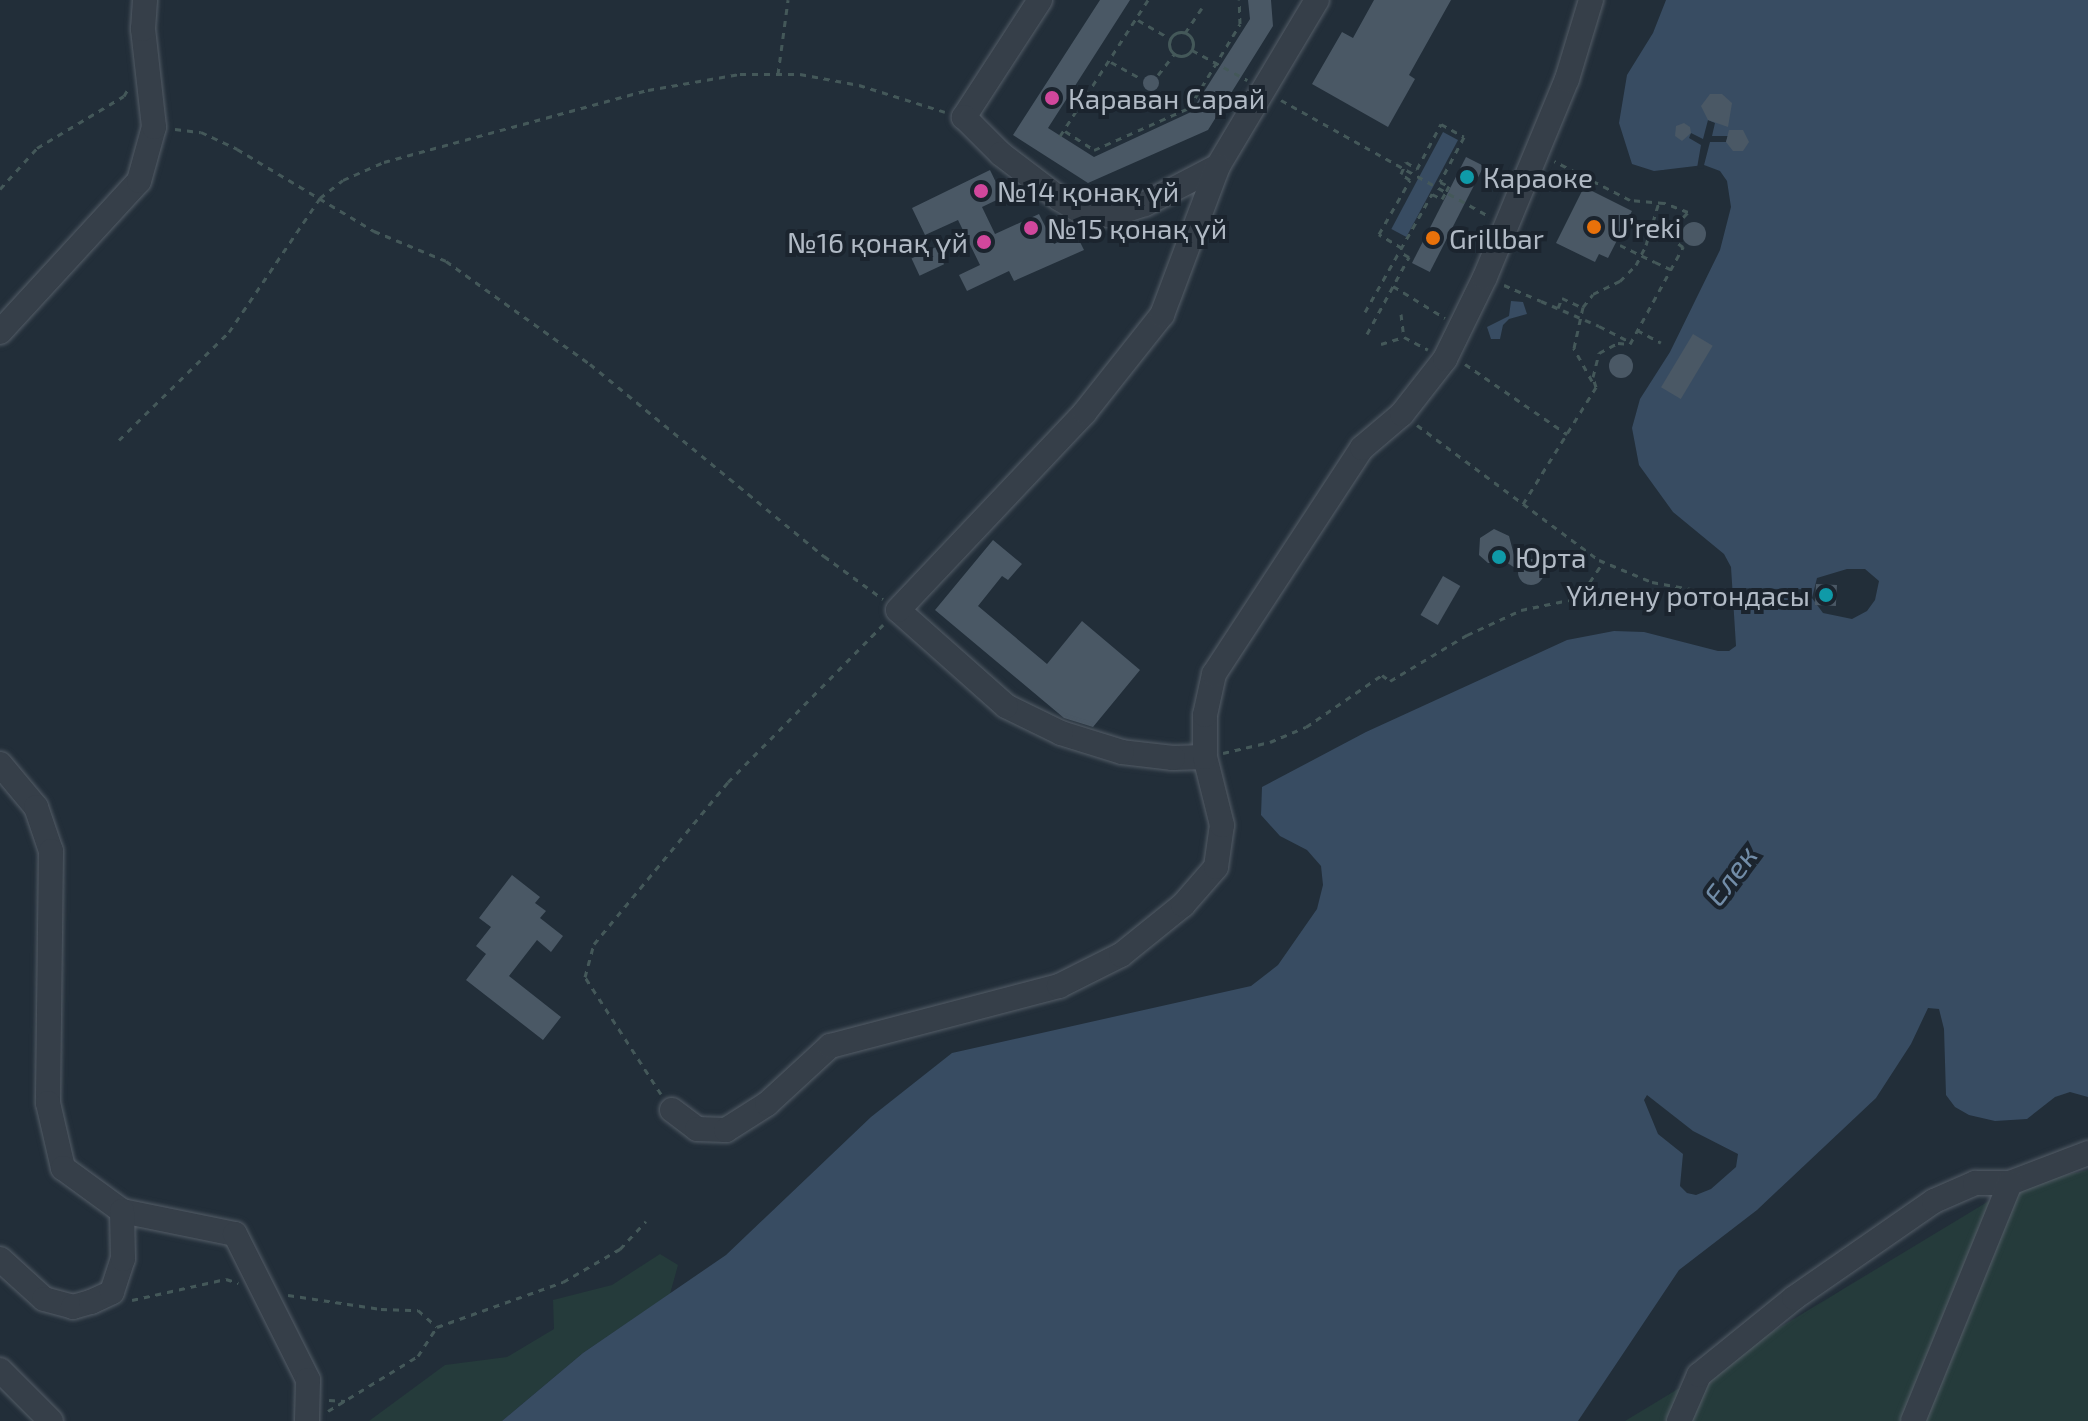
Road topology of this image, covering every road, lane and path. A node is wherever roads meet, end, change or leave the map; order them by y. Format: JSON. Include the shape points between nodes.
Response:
{"nodes":[{"id":1,"x":145,"y":0,"type":"edge"},
{"id":2,"x":788,"y":0,"type":"edge"},
{"id":3,"x":1040,"y":0,"type":"edge"},
{"id":4,"x":1148,"y":0,"type":"edge"},
{"id":5,"x":1239,"y":0,"type":"edge"},
{"id":6,"x":1317,"y":0,"type":"edge"},
{"id":7,"x":1591,"y":0,"type":"edge"},
{"id":8,"x":1202,"y":8,"type":"dead end"},
{"id":9,"x":1137,"y":19,"type":"junction"},
{"id":10,"x":1185,"y":33,"type":"junction"},
{"id":11,"x":1169,"y":38,"type":"junction"},
{"id":12,"x":1192,"y":50,"type":"junction"},
{"id":13,"x":1175,"y":53,"type":"junction"},
{"id":14,"x":1110,"y":62,"type":"junction"},
{"id":15,"x":1217,"y":63,"type":"junction"},
{"id":16,"x":778,"y":74,"type":"junction"},
{"id":17,"x":1158,"y":75,"type":"dead end"},
{"id":18,"x":1140,"y":78,"type":"dead end"},
{"id":19,"x":132,"y":82,"type":"dead end"},
{"id":20,"x":1263,"y":89,"type":"junction"},
{"id":21,"x":1157,"y":95,"type":"dead end"},
{"id":22,"x":964,"y":117,"type":"junction"},
{"id":23,"x":1167,"y":118,"type":"junction"},
{"id":24,"x":154,"y":127,"type":"junction"},
{"id":25,"x":1065,"y":131,"type":"junction"},
{"id":26,"x":1060,"y":136,"type":"dead end"},
{"id":27,"x":1536,"y":152,"type":"junction"},
{"id":28,"x":1218,"y":166,"type":"junction"},
{"id":29,"x":1404,"y":169,"type":"junction"},
{"id":30,"x":0,"y":189,"type":"edge"},
{"id":31,"x":1446,"y":192,"type":"junction"},
{"id":32,"x":320,"y":198,"type":"junction"},
{"id":33,"x":1659,"y":202,"type":"junction"},
{"id":34,"x":1505,"y":225,"type":"junction"},
{"id":35,"x":1620,"y":245,"type":"dead end"},
{"id":36,"x":1401,"y":250,"type":"junction"},
{"id":37,"x":1670,"y":270,"type":"junction"},
{"id":38,"x":1485,"y":277,"type":"junction"},
{"id":39,"x":1393,"y":286,"type":"junction"},
{"id":40,"x":1583,"y":307,"type":"junction"},
{"id":41,"x":1558,"y":308,"type":"junction"},
{"id":42,"x":1365,"y":312,"type":"dead end"},
{"id":43,"x":1401,"y":314,"type":"dead end"},
{"id":44,"x":1461,"y":328,"type":"junction"},
{"id":45,"x":1637,"y":330,"type":"junction"},
{"id":46,"x":0,"y":332,"type":"edge"},
{"id":47,"x":1367,"y":334,"type":"dead end"},
{"id":48,"x":1404,"y":337,"type":"junction"},
{"id":49,"x":1631,"y":342,"type":"junction"},
{"id":50,"x":1661,"y":343,"type":"dead end"},
{"id":51,"x":1381,"y":344,"type":"dead end"},
{"id":52,"x":1447,"y":356,"type":"junction"},
{"id":53,"x":1596,"y":387,"type":"junction"},
{"id":54,"x":1402,"y":414,"type":"junction"},
{"id":55,"x":1567,"y":434,"type":"junction"},
{"id":56,"x":119,"y":440,"type":"dead end"},
{"id":57,"x":1523,"y":504,"type":"junction"},
{"id":58,"x":1603,"y":562,"type":"junction"},
{"id":59,"x":1707,"y":592,"type":"dead end"},
{"id":60,"x":898,"y":610,"type":"junction"},
{"id":61,"x":1205,"y":757,"type":"junction"},
{"id":62,"x":0,"y":764,"type":"edge"},
{"id":63,"x":672,"y":1110,"type":"joint"},
{"id":64,"x":2088,"y":1153,"type":"edge"},
{"id":65,"x":2010,"y":1183,"type":"junction"},
{"id":66,"x":122,"y":1211,"type":"junction"},
{"id":67,"x":646,"y":1221,"type":"dead end"},
{"id":68,"x":0,"y":1259,"type":"edge"},
{"id":69,"x":0,"y":1370,"type":"edge"},
{"id":70,"x":315,"y":1418,"type":"edge"},
{"id":71,"x":51,"y":1421,"type":"edge"},
{"id":72,"x":1679,"y":1421,"type":"edge"},
{"id":73,"x":1913,"y":1421,"type":"edge"}],
"edges":[{"from":1,"to":24,"type":"lane","via":[[143,29]]},
{"from":2,"to":16,"type":"path"},
{"from":3,"to":22,"type":"lane"},
{"from":4,"to":9,"type":"path"},
{"from":5,"to":15,"type":"path","via":[[1240,24]]},
{"from":6,"to":20,"type":"lane"},
{"from":7,"to":27,"type":"lane","via":[[1567,79]]},
{"from":8,"to":10,"type":"path"},
{"from":9,"to":11,"type":"path"},
{"from":9,"to":14,"type":"path"},
{"from":10,"to":11,"type":"path"},
{"from":10,"to":12,"type":"path","via":[[1191,36]]},
{"from":11,"to":13,"type":"path","via":[[1169,50]]},
{"from":12,"to":13,"type":"path","via":[[1180,57]]},
{"from":12,"to":15,"type":"path"},
{"from":13,"to":17,"type":"path"},
{"from":14,"to":18,"type":"path"},
{"from":14,"to":25,"type":"path"},
{"from":15,"to":20,"type":"path"},
{"from":15,"to":23,"type":"path","via":[[1189,108]]},
{"from":16,"to":22,"type":"path","via":[[859,85]]},
{"from":16,"to":32,"type":"path","via":[[740,74],[648,90],[384,162],[343,180]]},
{"from":19,"to":30,"type":"path","via":[[124,96],[37,148]]},
{"from":20,"to":28,"type":"lane"},
{"from":20,"to":29,"type":"path"},
{"from":21,"to":23,"type":"path"},
{"from":22,"to":28,"type":"lane","via":[[1001,154],[1085,214],[1111,215],[1145,204]]},
{"from":23,"to":25,"type":"path","via":[[1094,150]]},
{"from":24,"to":32,"type":"path","via":[[201,132]]},
{"from":24,"to":46,"type":"lane","via":[[139,181]]},
{"from":25,"to":26,"type":"path"},
{"from":27,"to":33,"type":"path","via":[[1630,200]]},
{"from":27,"to":34,"type":"lane"},
{"from":28,"to":60,"type":"lane","via":[[1162,315],[1085,412]]},
{"from":29,"to":31,"type":"path"},
{"from":29,"to":31,"type":"path","via":[[1406,162],[1417,169],[1441,124],[1464,137],[1440,182],[1449,186]]},
{"from":29,"to":36,"type":"path","via":[[1401,174],[1410,180],[1379,234]]},
{"from":31,"to":34,"type":"path"},
{"from":31,"to":36,"type":"path","via":[[1442,199],[1432,194]]},
{"from":32,"to":56,"type":"path","via":[[229,332]]},
{"from":32,"to":60,"type":"path","via":[[374,231],[446,261],[578,355]]},
{"from":33,"to":37,"type":"path","via":[[1688,212],[1679,218],[1674,235],[1683,247]]},
{"from":33,"to":40,"type":"path","via":[[1636,265]]},
{"from":34,"to":38,"type":"lane"},
{"from":35,"to":37,"type":"path","bridge":true},
{"from":36,"to":39,"type":"path","via":[[1409,257]]},
{"from":36,"to":42,"type":"path"},
{"from":37,"to":45,"type":"path"},
{"from":38,"to":41,"type":"path","bridge":true},
{"from":38,"to":44,"type":"lane"},
{"from":39,"to":44,"type":"path"},
{"from":39,"to":47,"type":"path"},
{"from":40,"to":41,"type":"path","via":[[1562,298]]},
{"from":40,"to":53,"type":"path","via":[[1574,348]]},
{"from":41,"to":49,"type":"path","bridge":true},
{"from":43,"to":48,"type":"path"},
{"from":44,"to":52,"type":"lane"},
{"from":45,"to":49,"type":"path"},
{"from":45,"to":50,"type":"path"},
{"from":48,"to":51,"type":"path"},
{"from":48,"to":52,"type":"path"},
{"from":49,"to":53,"type":"path","via":[[1599,353],[1594,364]]},
{"from":52,"to":54,"type":"lane"},
{"from":52,"to":55,"type":"path"},
{"from":53,"to":55,"type":"path"},
{"from":54,"to":57,"type":"path"},
{"from":54,"to":61,"type":"lane","via":[[1362,448],[1214,674],[1205,715]]},
{"from":55,"to":57,"type":"path"},
{"from":57,"to":58,"type":"path"},
{"from":58,"to":59,"type":"path","via":[[1652,582]]},
{"from":58,"to":61,"type":"path","via":[[1583,592],[1569,600],[1521,610],[1390,681],[1382,675],[1306,727],[1270,742]]},
{"from":60,"to":61,"type":"lane","via":[[1006,706],[1061,733],[1122,752]]},
{"from":60,"to":63,"type":"path","via":[[728,782],[594,944],[585,977]]},
{"from":61,"to":63,"type":"lane","via":[[1222,825],[1216,867],[1183,905],[1121,955],[1059,986],[830,1046],[767,1104],[726,1130],[697,1129]]},
{"from":62,"to":66,"type":"lane","via":[[36,807],[51,851],[48,1103],[63,1168]]},
{"from":64,"to":65,"type":"lane"},
{"from":65,"to":72,"type":"lane","via":[[1975,1183],[1934,1201],[1794,1298],[1699,1375]]},
{"from":65,"to":73,"type":"lane"},
{"from":66,"to":68,"type":"lane","via":[[123,1259],[116,1281],[112,1292],[91,1302],[73,1307],[44,1299]]},
{"from":66,"to":70,"type":"lane","via":[[235,1234],[308,1380]]},
{"from":67,"to":70,"type":"path","via":[[620,1249],[563,1282],[437,1327],[418,1356]]},
{"from":69,"to":71,"type":"lane"}]}
